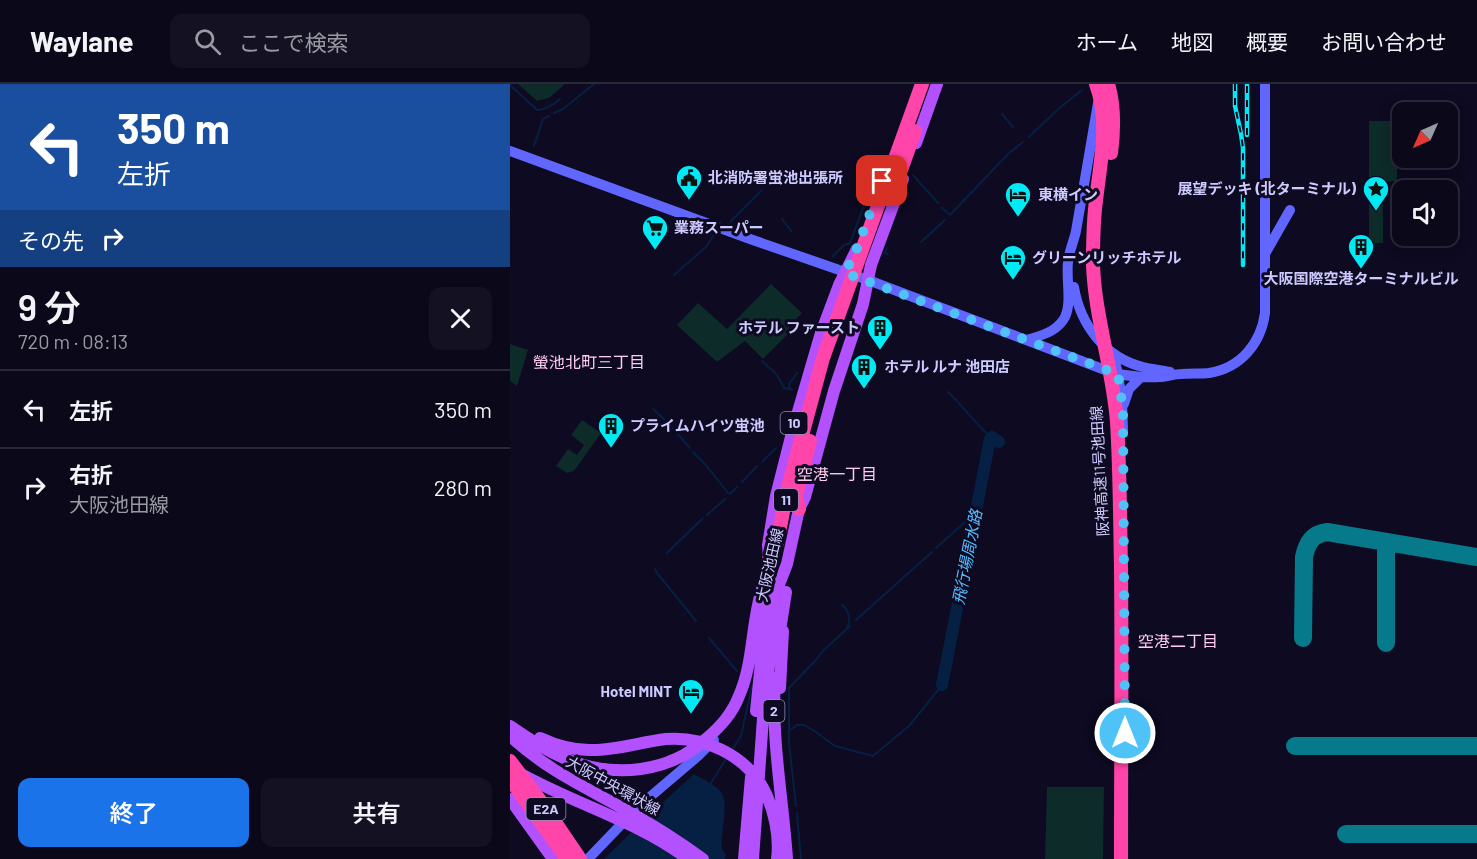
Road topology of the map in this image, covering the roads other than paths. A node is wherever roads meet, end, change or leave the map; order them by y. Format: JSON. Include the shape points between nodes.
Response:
{"nodes":[{"id":1,"x":916,"y":84,"type":"edge"},
{"id":2,"x":922,"y":84,"type":"edge"},
{"id":3,"x":931,"y":84,"type":"edge"},
{"id":4,"x":937,"y":84,"type":"edge"},
{"id":5,"x":1096,"y":84,"type":"edge"},
{"id":6,"x":1101,"y":84,"type":"edge"},
{"id":7,"x":1108,"y":84,"type":"edge"},
{"id":8,"x":1265,"y":84,"type":"edge"},
{"id":9,"x":510,"y":151,"type":"edge"},
{"id":10,"x":1290,"y":210,"type":"dead end"},
{"id":11,"x":1075,"y":235,"type":"junction"},
{"id":12,"x":1265,"y":255,"type":"junction"},
{"id":13,"x":845,"y":273,"type":"junction"},
{"id":14,"x":868,"y":280,"type":"junction"},
{"id":15,"x":1027,"y":340,"type":"junction"},
{"id":16,"x":1113,"y":353,"type":"junction"},
{"id":17,"x":1118,"y":374,"type":"junction"},
{"id":18,"x":1181,"y":374,"type":"junction"},
{"id":19,"x":1142,"y":377,"type":"junction"},
{"id":20,"x":1123,"y":410,"type":"junction"},
{"id":21,"x":805,"y":441,"type":"junction"},
{"id":22,"x":799,"y":509,"type":"junction"},
{"id":23,"x":769,"y":559,"type":"junction"},
{"id":24,"x":787,"y":564,"type":"junction"},
{"id":25,"x":765,"y":579,"type":"junction"},
{"id":26,"x":783,"y":617,"type":"junction"},
{"id":27,"x":510,"y":720,"type":"edge"},
{"id":28,"x":724,"y":723,"type":"junction"},
{"id":29,"x":510,"y":726,"type":"edge"},
{"id":30,"x":510,"y":736,"type":"edge"},
{"id":31,"x":510,"y":761,"type":"edge"},
{"id":32,"x":510,"y":768,"type":"edge"},
{"id":33,"x":510,"y":779,"type":"edge"},
{"id":34,"x":510,"y":799,"type":"edge"},
{"id":35,"x":749,"y":799,"type":"junction"},
{"id":36,"x":620,"y":813,"type":"junction"},
{"id":37,"x":550,"y":857,"type":"edge"},
{"id":38,"x":567,"y":859,"type":"edge"},
{"id":39,"x":580,"y":859,"type":"edge"},
{"id":40,"x":588,"y":859,"type":"edge"},
{"id":41,"x":688,"y":859,"type":"edge"},
{"id":42,"x":703,"y":859,"type":"edge"},
{"id":43,"x":738,"y":859,"type":"edge"},
{"id":44,"x":744,"y":859,"type":"edge"},
{"id":45,"x":753,"y":859,"type":"edge"},
{"id":46,"x":777,"y":859,"type":"edge"},
{"id":47,"x":787,"y":859,"type":"edge"},
{"id":48,"x":792,"y":859,"type":"edge"},
{"id":49,"x":1123,"y":859,"type":"edge"},
{"id":50,"x":1130,"y":859,"type":"edge"}],
"edges":[{"from":1,"to":13,"type":"main road","name":"大阪池田線","number":"10"},
{"from":2,"to":21,"type":"highway","number":"11","via":[[832,330]]},
{"from":3,"to":21,"type":"highway","number":"11"},
{"from":4,"to":14,"type":"main road","name":"大阪池田線","number":"10"},
{"from":5,"to":49,"type":"highway","name":"阪神高速11号池田線","via":[[1103,145],[1094,225],[1094,267],[1119,457]]},
{"from":6,"to":11,"type":"street"},
{"from":7,"to":50,"type":"highway","name":"阪神高速11号池田線","via":[[1114,120],[1102,254],[1128,453]]},
{"from":8,"to":12,"type":"street"},
{"from":9,"to":13,"type":"street"},
{"from":10,"to":12,"type":"street"},
{"from":11,"to":15,"type":"street","via":[[1068,259],[1066,315],[1052,331]]},
{"from":11,"to":16,"type":"street","via":[[1073,278],[1079,308],[1094,335]]},
{"from":12,"to":18,"type":"street","via":[[1265,313],[1253,346],[1224,369]]},
{"from":13,"to":14,"type":"street"},
{"from":13,"to":23,"type":"main road","name":"大阪池田線","number":"10","via":[[821,333],[793,429],[776,496]]},
{"from":14,"to":15,"type":"street"},
{"from":14,"to":22,"type":"main road","name":"大阪池田線","number":"10","via":[[806,497]]},
{"from":15,"to":17,"type":"street"},
{"from":16,"to":17,"type":"street"},
{"from":16,"to":18,"type":"street","via":[[1142,367]]},
{"from":17,"to":19,"type":"street"},
{"from":17,"to":20,"type":"street"},
{"from":18,"to":19,"type":"street"},
{"from":19,"to":20,"type":"street","via":[[1129,389]]},
{"from":20,"to":49,"type":"street"},
{"from":21,"to":22,"type":"highway","number":"11","via":[[796,496]]},
{"from":21,"to":23,"type":"highway","number":"11"},
{"from":22,"to":24,"type":"main road","name":"大阪池田線","number":"10"},
{"from":23,"to":25,"type":"main road","name":"大阪池田線","number":"10"},
{"from":24,"to":26,"type":"main road","number":"2"},
{"from":24,"to":45,"type":"main road","name":"大阪池田線","number":"10","via":[[778,587],[773,622]]},
{"from":25,"to":28,"type":"main road","via":[[745,680]]},
{"from":25,"to":35,"type":"main road","name":"大阪池田線","number":"10","via":[[767,604]]},
{"from":26,"to":47,"type":"main road","number":"2","via":[[774,709]]},
{"from":26,"to":48,"type":"main road","number":"2","via":[[779,733]]},
{"from":27,"to":46,"type":"main road","via":[[548,741],[580,750],[667,739],[714,746],[744,764],[765,792],[773,813]]},
{"from":28,"to":29,"type":"main road","via":[[695,749],[676,759],[622,771],[570,761]]},
{"from":28,"to":40,"type":"street","via":[[706,749],[637,808]]},
{"from":30,"to":36,"type":"main road","name":"大阪中央環状線","via":[[541,762]]},
{"from":31,"to":39,"type":"highway","number":"E2A"},
{"from":32,"to":36,"type":"main road","name":"大阪中央環状線","via":[[553,790]]},
{"from":33,"to":38,"type":"highway","number":"E2A"},
{"from":34,"to":37,"type":"main road"},
{"from":35,"to":43,"type":"main road","number":"10"},
{"from":35,"to":44,"type":"main road","name":"大阪池田線","number":"10"},
{"from":36,"to":41,"type":"main road","name":"大阪中央環状線"},
{"from":36,"to":42,"type":"main road","name":"大阪中央環状線","via":[[661,830]]}]}
